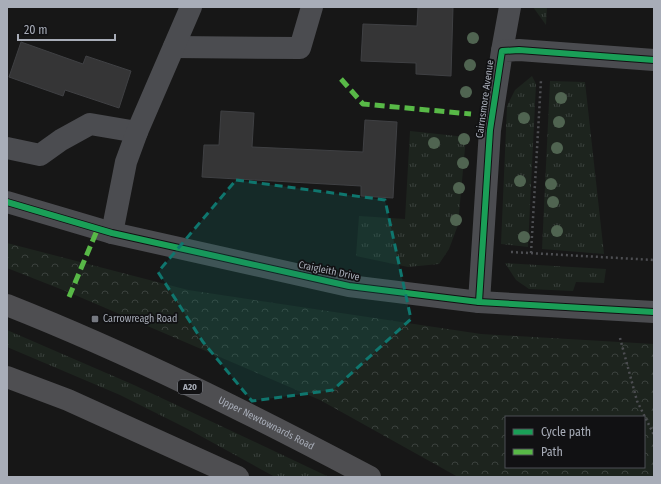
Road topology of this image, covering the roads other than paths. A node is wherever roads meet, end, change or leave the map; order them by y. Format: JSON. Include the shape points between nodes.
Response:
{"nodes":[{"id":1,"x":191,"y":7,"type":"edge"},
{"id":2,"x":312,"y":7,"type":"edge"},
{"id":3,"x":510,"y":7,"type":"edge"},
{"id":4,"x":174,"y":47,"type":"junction"},
{"id":5,"x":502,"y":51,"type":"junction"},
{"id":6,"x":654,"y":60,"type":"edge"},
{"id":7,"x":137,"y":132,"type":"junction"},
{"id":8,"x":7,"y":148,"type":"edge"},
{"id":9,"x":7,"y":202,"type":"edge"},
{"id":10,"x":112,"y":233,"type":"junction"},
{"id":11,"x":479,"y":302,"type":"junction"},
{"id":12,"x":7,"y":305,"type":"edge"},
{"id":13,"x":654,"y":312,"type":"edge"},
{"id":14,"x":7,"y":377,"type":"edge"},
{"id":15,"x":238,"y":477,"type":"edge"},
{"id":16,"x":370,"y":477,"type":"edge"}],
"edges":[{"from":1,"to":4,"type":"street"},
{"from":2,"to":4,"type":"street","via":[[300,48]]},
{"from":3,"to":5,"type":"street"},
{"from":4,"to":7,"type":"street"},
{"from":5,"to":6,"type":"street","name":"Cairnsmore Avenue","via":[[520,50]]},
{"from":5,"to":11,"type":"street","name":"Cairnsmore Avenue","via":[[490,130]]},
{"from":7,"to":8,"type":"street","via":[[90,124],[40,155]]},
{"from":7,"to":10,"type":"street","via":[[126,162]]},
{"from":9,"to":10,"type":"street","name":"Craigleith Drive"},
{"from":10,"to":11,"type":"street","name":"Craigleith Drive","via":[[349,286]]},
{"from":11,"to":13,"type":"street","name":"Craigleith Drive"},
{"from":12,"to":16,"type":"highway","name":"Upper Newtownards Road","number":"A20","via":[[96,341],[281,430]]},
{"from":14,"to":15,"type":"highway","via":[[68,400]]}]}
